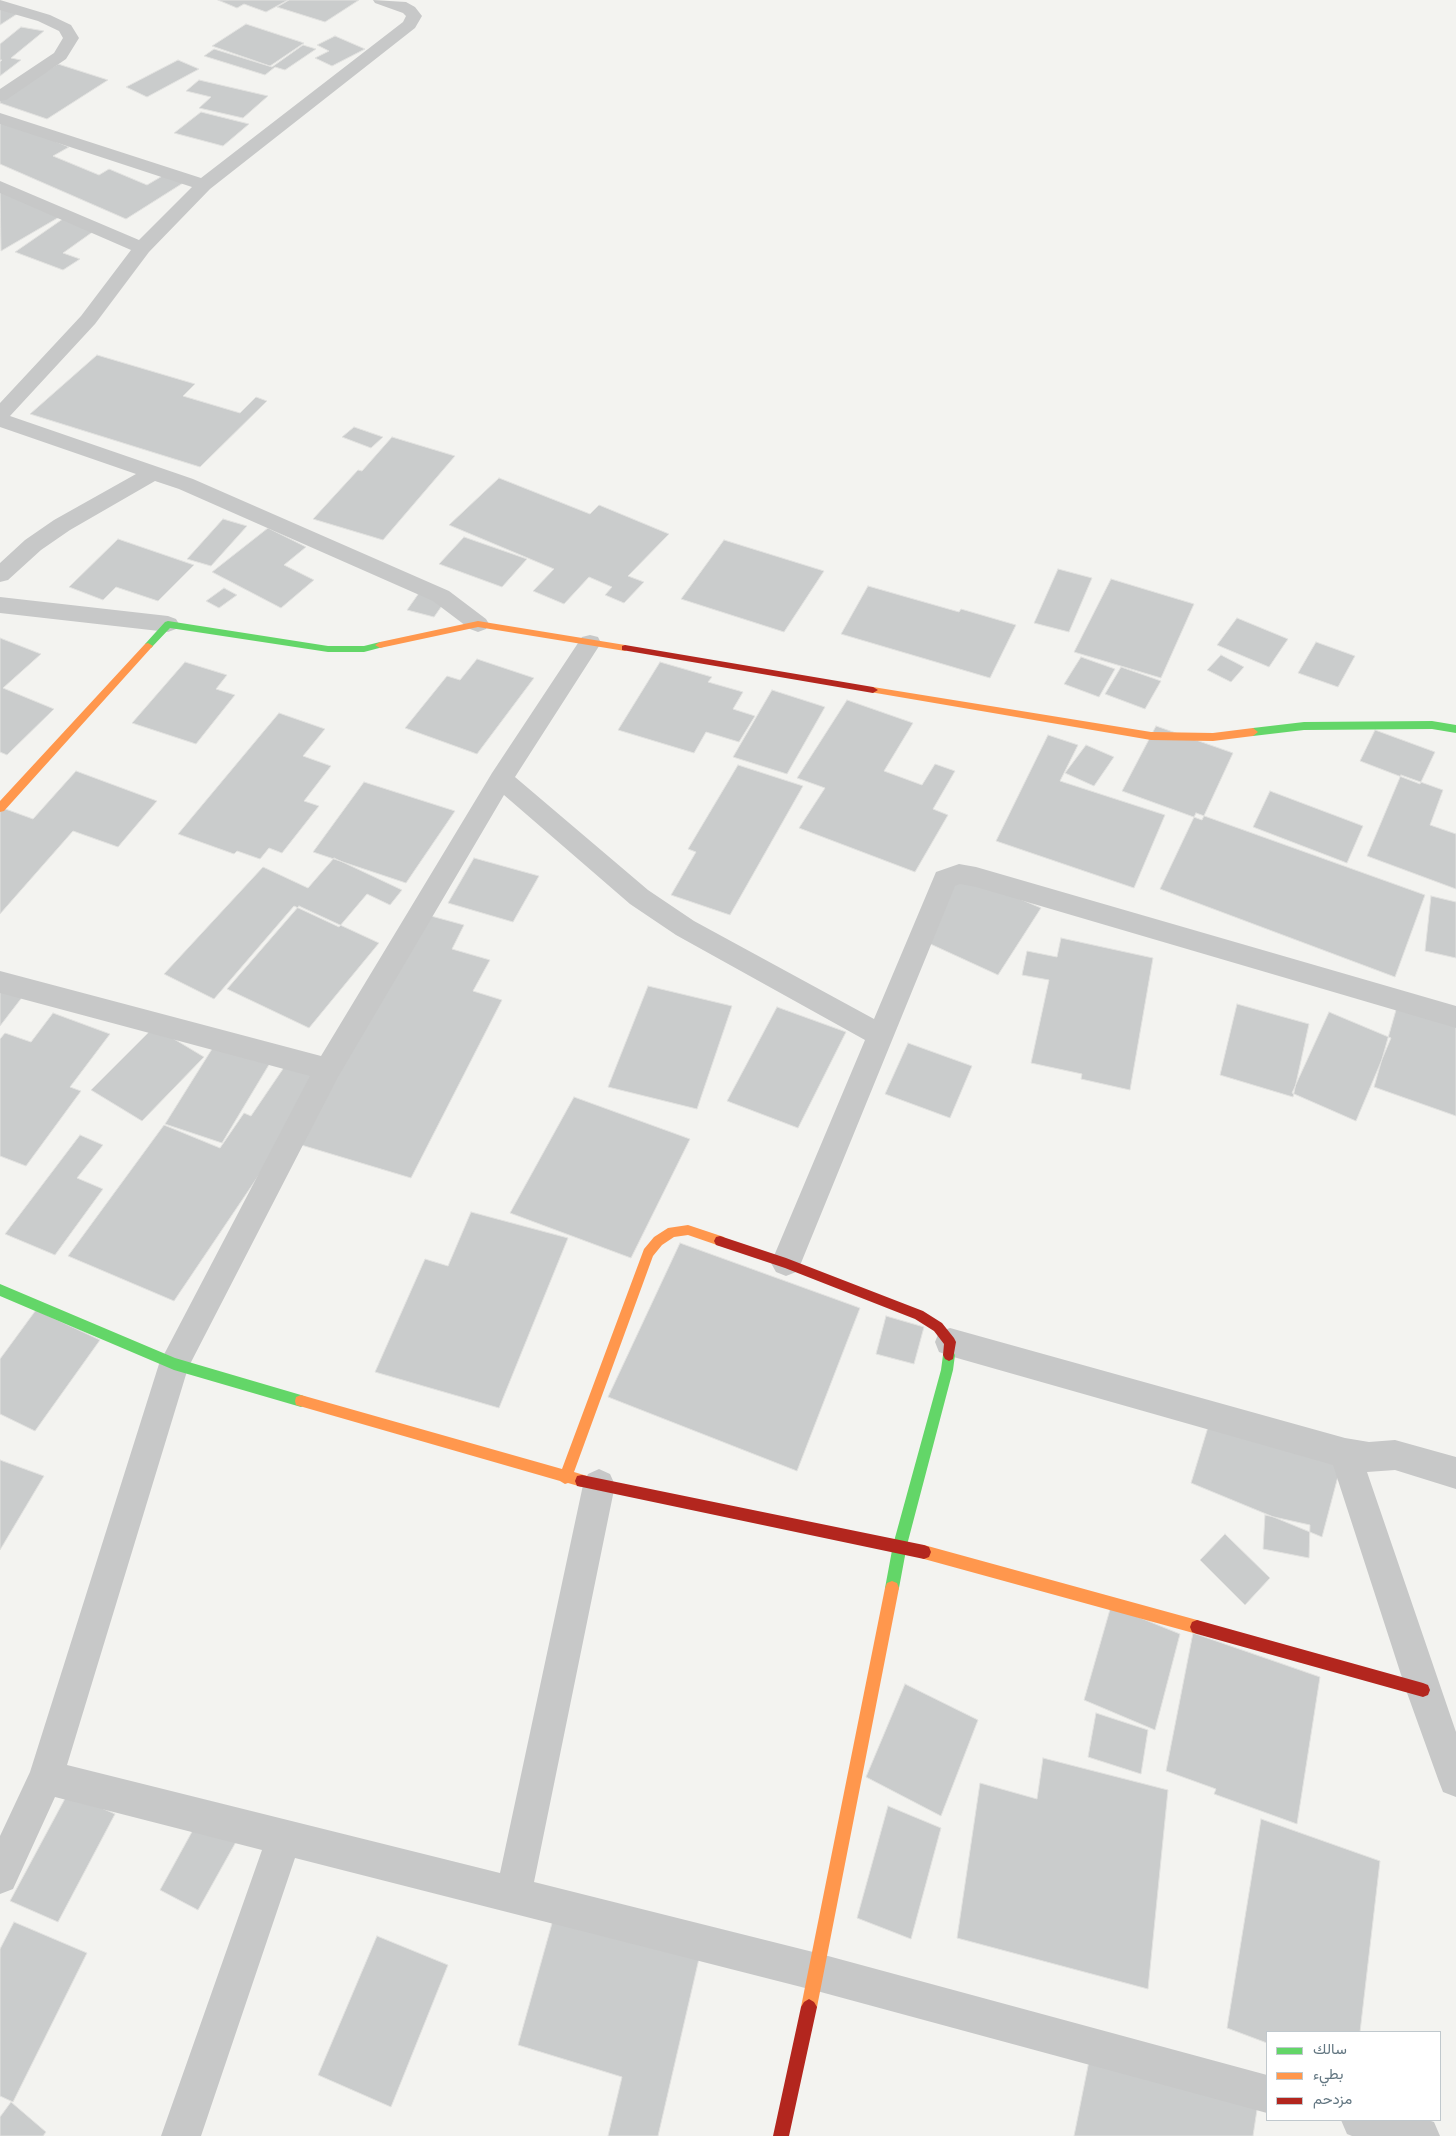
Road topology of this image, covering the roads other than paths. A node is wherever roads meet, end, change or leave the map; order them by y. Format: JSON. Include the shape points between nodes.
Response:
{"nodes":[{"id":1,"x":381,"y":0,"type":"edge"},
{"id":2,"x":0,"y":5,"type":"edge"},
{"id":3,"x":0,"y":96,"type":"edge"},
{"id":4,"x":0,"y":118,"type":"edge"},
{"id":5,"x":204,"y":185,"type":"junction"},
{"id":6,"x":0,"y":186,"type":"edge"},
{"id":7,"x":142,"y":248,"type":"junction"},
{"id":8,"x":0,"y":415,"type":"edge"},
{"id":9,"x":0,"y":420,"type":"edge"},
{"id":10,"x":153,"y":473,"type":"junction"},
{"id":11,"x":0,"y":575,"type":"edge"},
{"id":12,"x":0,"y":605,"type":"edge"},
{"id":13,"x":168,"y":624,"type":"junction"},
{"id":14,"x":478,"y":624,"type":"junction"},
{"id":15,"x":590,"y":643,"type":"junction"},
{"id":16,"x":1456,"y":730,"type":"edge"},
{"id":17,"x":501,"y":780,"type":"junction"},
{"id":18,"x":0,"y":808,"type":"edge"},
{"id":19,"x":0,"y":982,"type":"edge"},
{"id":20,"x":1456,"y":1018,"type":"edge"},
{"id":21,"x":879,"y":1035,"type":"junction"},
{"id":22,"x":328,"y":1069,"type":"junction"},
{"id":23,"x":786,"y":1263,"type":"junction"},
{"id":24,"x":0,"y":1290,"type":"edge"},
{"id":25,"x":950,"y":1342,"type":"junction"},
{"id":26,"x":174,"y":1364,"type":"junction"},
{"id":27,"x":1345,"y":1453,"type":"junction"},
{"id":28,"x":1456,"y":1473,"type":"edge"},
{"id":29,"x":565,"y":1478,"type":"junction"},
{"id":30,"x":599,"y":1485,"type":"junction"},
{"id":31,"x":900,"y":1546,"type":"junction"},
{"id":32,"x":1423,"y":1690,"type":"junction"},
{"id":33,"x":46,"y":1776,"type":"junction"},
{"id":34,"x":1456,"y":1779,"type":"edge"},
{"id":35,"x":284,"y":1838,"type":"junction"},
{"id":36,"x":0,"y":1876,"type":"edge"},
{"id":37,"x":513,"y":1896,"type":"junction"},
{"id":38,"x":817,"y":1972,"type":"junction"},
{"id":39,"x":1266,"y":2094,"type":"edge"},
{"id":40,"x":1365,"y":2121,"type":"edge"},
{"id":41,"x":181,"y":2136,"type":"edge"},
{"id":42,"x":781,"y":2136,"type":"edge"},
{"id":43,"x":1420,"y":2136,"type":"edge"}],
"edges":[{"from":1,"to":5,"type":"street","via":[[409,10],[414,16],[409,25]]},
{"from":2,"to":3,"type":"street","via":[[44,18],[65,28],[71,38],[60,56]]},
{"from":4,"to":5,"type":"street"},
{"from":5,"to":7,"type":"street"},
{"from":6,"to":7,"type":"street"},
{"from":7,"to":8,"type":"street","via":[[88,320]]},
{"from":9,"to":10,"type":"street"},
{"from":10,"to":11,"type":"street","via":[[62,525],[34,544]]},
{"from":10,"to":14,"type":"street","via":[[186,484],[441,596]]},
{"from":12,"to":13,"type":"street"},
{"from":13,"to":14,"type":"street","via":[[286,644],[337,649],[373,648]]},
{"from":13,"to":18,"type":"street"},
{"from":14,"to":15,"type":"street"},
{"from":15,"to":16,"type":"street","via":[[1151,736],[1213,737],[1304,726],[1432,725]]},
{"from":15,"to":17,"type":"street"},
{"from":17,"to":21,"type":"street","via":[[646,902],[685,928]]},
{"from":17,"to":22,"type":"street"},
{"from":19,"to":22,"type":"street"},
{"from":20,"to":21,"type":"street","via":[[959,874],[945,880]]},
{"from":21,"to":23,"type":"street"},
{"from":22,"to":26,"type":"street"},
{"from":23,"to":25,"type":"street","via":[[919,1315],[938,1327]]},
{"from":23,"to":29,"type":"street","via":[[688,1230],[672,1232],[658,1241],[648,1253]]},
{"from":24,"to":26,"type":"street"},
{"from":25,"to":27,"type":"street"},
{"from":25,"to":31,"type":"street","via":[[947,1370]]},
{"from":26,"to":29,"type":"street"},
{"from":26,"to":33,"type":"street"},
{"from":27,"to":28,"type":"street","via":[[1369,1457],[1394,1455]]},
{"from":27,"to":32,"type":"street"},
{"from":29,"to":30,"type":"street"},
{"from":30,"to":31,"type":"street"},
{"from":30,"to":37,"type":"street"},
{"from":31,"to":32,"type":"street"},
{"from":31,"to":38,"type":"street"},
{"from":32,"to":34,"type":"street"},
{"from":33,"to":35,"type":"street"},
{"from":33,"to":36,"type":"street"},
{"from":35,"to":37,"type":"street"},
{"from":35,"to":41,"type":"street"},
{"from":37,"to":38,"type":"street"},
{"from":38,"to":39,"type":"street"},
{"from":38,"to":42,"type":"street"},
{"from":40,"to":43,"type":"street"}]}
